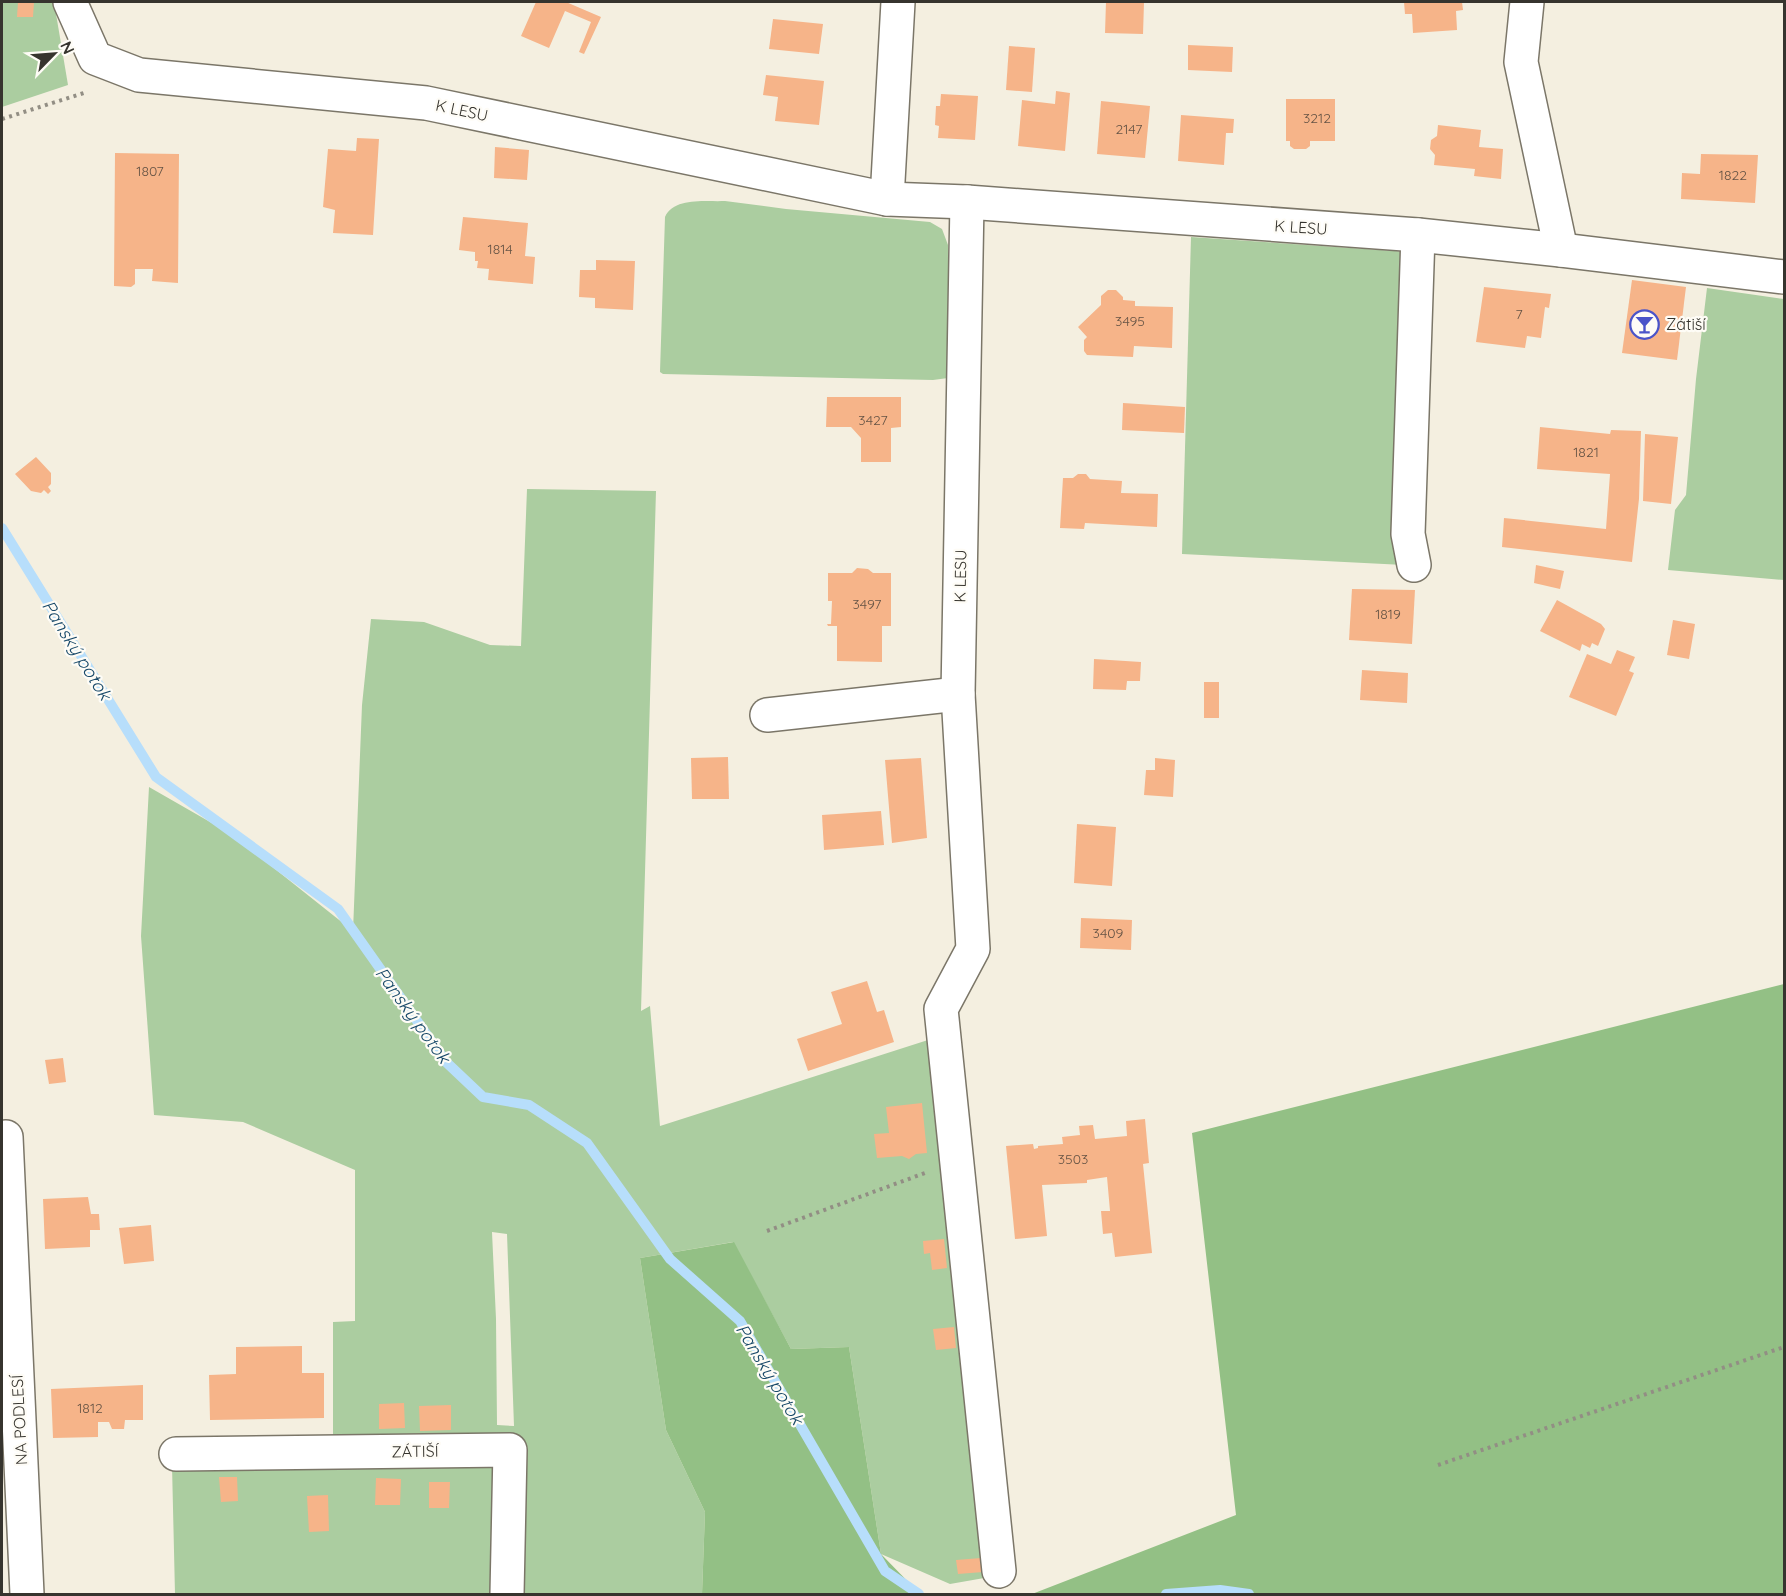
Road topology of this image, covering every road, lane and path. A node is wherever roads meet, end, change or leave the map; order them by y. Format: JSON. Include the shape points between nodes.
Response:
{"nodes":[{"id":1,"x":70,"y":2,"type":"edge"},
{"id":2,"x":898,"y":2,"type":"edge"},
{"id":3,"x":1527,"y":2,"type":"edge"},
{"id":4,"x":139,"y":75,"type":"junction"},
{"id":5,"x":2,"y":119,"type":"edge"},
{"id":6,"x":887,"y":199,"type":"junction"},
{"id":7,"x":967,"y":202,"type":"junction"},
{"id":8,"x":1418,"y":236,"type":"junction"},
{"id":9,"x":1561,"y":250,"type":"junction"},
{"id":10,"x":1785,"y":277,"type":"edge"},
{"id":11,"x":1414,"y":565,"type":"dead end"},
{"id":12,"x":958,"y":694,"type":"junction"},
{"id":13,"x":767,"y":716,"type":"dead end"},
{"id":14,"x":6,"y":1137,"type":"dead end"},
{"id":15,"x":957,"y":1161,"type":"junction"},
{"id":16,"x":767,"y":1231,"type":"dead end"},
{"id":17,"x":1785,"y":1347,"type":"edge"},
{"id":18,"x":176,"y":1454,"type":"dead end"},
{"id":19,"x":1438,"y":1465,"type":"dead end"},
{"id":20,"x":999,"y":1571,"type":"dead end"},
{"id":21,"x":27,"y":1594,"type":"edge"},
{"id":22,"x":507,"y":1594,"type":"edge"}],
"edges":[{"from":1,"to":4,"type":"street","name":"K LESU","via":[[94,58]]},
{"from":2,"to":6,"type":"street"},
{"from":3,"to":9,"type":"street","via":[[1521,62]]},
{"from":4,"to":5,"type":"path"},
{"from":4,"to":6,"type":"street","name":"K LESU","via":[[426,103]]},
{"from":6,"to":7,"type":"street","name":"K LESU"},
{"from":7,"to":8,"type":"street","name":"K LESU"},
{"from":7,"to":12,"type":"street","name":"K LESU"},
{"from":8,"to":9,"type":"street","name":"K LESU"},
{"from":8,"to":11,"type":"street","via":[[1408,534]]},
{"from":9,"to":10,"type":"street","name":"K LESU"},
{"from":12,"to":13,"type":"street"},
{"from":12,"to":15,"type":"street","name":"K LESU","via":[[973,949],[941,1009]]},
{"from":14,"to":21,"type":"street","name":"NA PODLESÍ"},
{"from":15,"to":16,"type":"path"},
{"from":15,"to":20,"type":"street"},
{"from":17,"to":19,"type":"path"},
{"from":18,"to":22,"type":"street","name":"ZÁTIŠÍ","via":[[510,1450]]}]}
